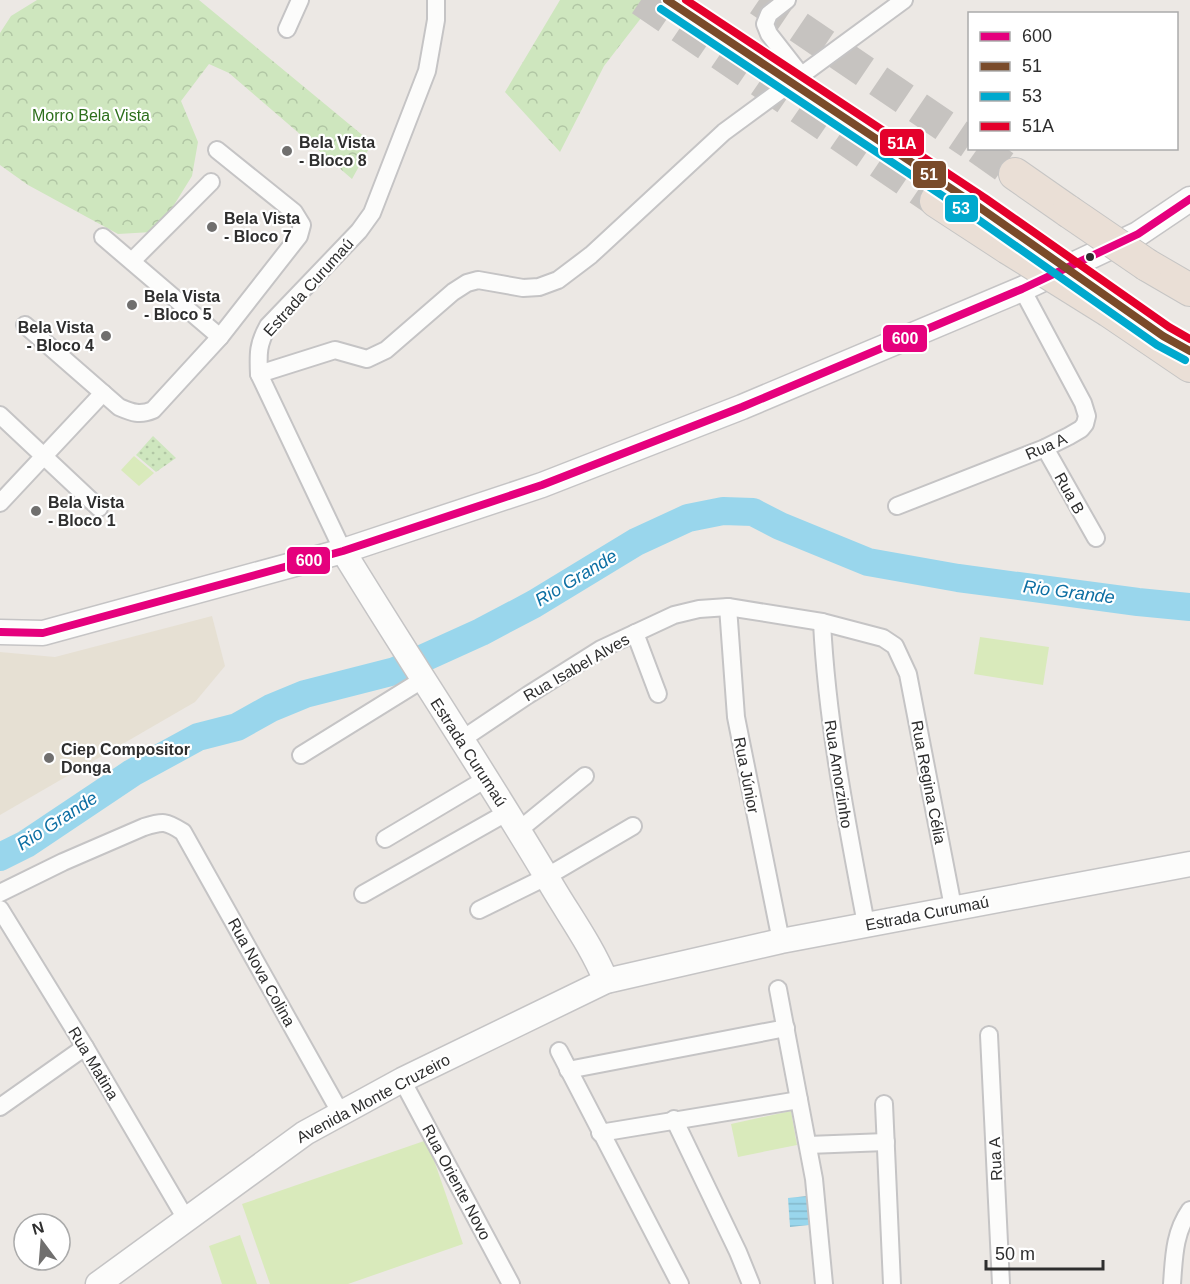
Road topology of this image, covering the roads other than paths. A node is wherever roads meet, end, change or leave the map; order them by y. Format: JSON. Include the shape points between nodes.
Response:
{"nodes":[{"id":1,"x":300,"y":0,"type":"edge"},
{"id":2,"x":436,"y":0,"type":"edge"},
{"id":3,"x":787,"y":0,"type":"edge"},
{"id":4,"x":904,"y":0,"type":"edge"},
{"id":5,"x":287,"y":30,"type":"dead end"},
{"id":6,"x":801,"y":75,"type":"junction"},
{"id":7,"x":217,"y":150,"type":"dead end"},
{"id":8,"x":1015,"y":174,"type":"tunnel mouth"},
{"id":9,"x":211,"y":182,"type":"dead end"},
{"id":10,"x":1190,"y":199,"type":"edge"},
{"id":11,"x":936,"y":201,"type":"tunnel mouth"},
{"id":12,"x":103,"y":237,"type":"dead end"},
{"id":13,"x":132,"y":261,"type":"junction"},
{"id":14,"x":1022,"y":289,"type":"junction"},
{"id":15,"x":1190,"y":290,"type":"edge"},
{"id":16,"x":25,"y":325,"type":"dead end"},
{"id":17,"x":220,"y":336,"type":"junction"},
{"id":18,"x":1190,"y":366,"type":"edge"},
{"id":19,"x":259,"y":374,"type":"junction"},
{"id":20,"x":103,"y":393,"type":"junction"},
{"id":21,"x":0,"y":415,"type":"edge"},
{"id":22,"x":1045,"y":448,"type":"junction"},
{"id":23,"x":45,"y":457,"type":"junction"},
{"id":24,"x":0,"y":503,"type":"edge"},
{"id":25,"x":897,"y":506,"type":"dead end"},
{"id":26,"x":99,"y":508,"type":"dead end"},
{"id":27,"x":1096,"y":537,"type":"dead end"},
{"id":28,"x":343,"y":551,"type":"junction"},
{"id":29,"x":728,"y":607,"type":"junction"},
{"id":30,"x":822,"y":622,"type":"junction"},
{"id":31,"x":0,"y":632,"type":"edge"},
{"id":32,"x":634,"y":633,"type":"junction"},
{"id":33,"x":902,"y":658,"type":"joint"},
{"id":34,"x":419,"y":676,"type":"junction"},
{"id":35,"x":658,"y":694,"type":"dead end"},
{"id":36,"x":461,"y":740,"type":"junction"},
{"id":37,"x":301,"y":755,"type":"dead end"},
{"id":38,"x":585,"y":776,"type":"dead end"},
{"id":39,"x":486,"y":779,"type":"junction"},
{"id":40,"x":514,"y":821,"type":"junction"},
{"id":41,"x":633,"y":826,"type":"dead end"},
{"id":42,"x":385,"y":839,"type":"dead end"},
{"id":43,"x":1190,"y":864,"type":"edge"},
{"id":44,"x":546,"y":877,"type":"junction"},
{"id":45,"x":0,"y":893,"type":"edge"},
{"id":46,"x":363,"y":894,"type":"dead end"},
{"id":47,"x":953,"y":907,"type":"junction"},
{"id":48,"x":0,"y":909,"type":"edge"},
{"id":49,"x":479,"y":910,"type":"dead end"},
{"id":50,"x":866,"y":924,"type":"junction"},
{"id":51,"x":781,"y":941,"type":"junction"},
{"id":52,"x":606,"y":981,"type":"junction"},
{"id":53,"x":778,"y":989,"type":"dead end"},
{"id":54,"x":786,"y":1028,"type":"junction"},
{"id":55,"x":989,"y":1035,"type":"dead end"},
{"id":56,"x":85,"y":1047,"type":"junction"},
{"id":57,"x":559,"y":1051,"type":"dead end"},
{"id":58,"x":568,"y":1070,"type":"junction"},
{"id":59,"x":402,"y":1080,"type":"junction"},
{"id":60,"x":799,"y":1100,"type":"junction"},
{"id":61,"x":884,"y":1104,"type":"dead end"},
{"id":62,"x":0,"y":1107,"type":"edge"},
{"id":63,"x":340,"y":1112,"type":"junction"},
{"id":64,"x":674,"y":1119,"type":"junction"},
{"id":65,"x":600,"y":1133,"type":"junction"},
{"id":66,"x":886,"y":1142,"type":"junction"},
{"id":67,"x":808,"y":1145,"type":"junction"},
{"id":68,"x":1190,"y":1210,"type":"edge"},
{"id":69,"x":186,"y":1219,"type":"junction"},
{"id":70,"x":98,"y":1284,"type":"edge"},
{"id":71,"x":512,"y":1284,"type":"edge"},
{"id":72,"x":680,"y":1284,"type":"edge"},
{"id":73,"x":751,"y":1284,"type":"edge"},
{"id":74,"x":824,"y":1284,"type":"edge"},
{"id":75,"x":892,"y":1284,"type":"edge"},
{"id":76,"x":1001,"y":1284,"type":"edge"},
{"id":77,"x":1173,"y":1284,"type":"edge"}],
"edges":[{"from":1,"to":5,"type":"street"},
{"from":2,"to":19,"type":"street","name":"Estrada Curumaú","via":[[427,71],[372,213],[268,326],[258,350]]},
{"from":3,"to":6,"type":"street","via":[[769,14],[765,24]]},
{"from":4,"to":6,"type":"street"},
{"from":6,"to":19,"type":"street","via":[[724,132],[591,255],[558,280],[523,288],[478,280],[467,283],[386,350],[367,359],[335,350]]},
{"from":7,"to":17,"type":"street","via":[[294,212],[302,225],[299,236]]},
{"from":8,"to":15,"type":"highway","bridge":true},
{"from":9,"to":13,"type":"street"},
{"from":10,"to":14,"type":"street","via":[[1138,234]]},
{"from":11,"to":18,"type":"highway","bridge":true},
{"from":12,"to":13,"type":"street"},
{"from":13,"to":17,"type":"street"},
{"from":14,"to":22,"type":"street","name":"Rua A","via":[[1087,416],[1081,429]]},
{"from":14,"to":28,"type":"street","via":[[742,407],[553,481]]},
{"from":16,"to":20,"type":"street"},
{"from":17,"to":20,"type":"street","via":[[153,410],[134,413],[119,407]]},
{"from":19,"to":28,"type":"street","name":"Estrada Curumaú"},
{"from":20,"to":23,"type":"street"},
{"from":21,"to":23,"type":"street"},
{"from":22,"to":25,"type":"street","name":"Rua A"},
{"from":22,"to":27,"type":"street","name":"Rua B"},
{"from":23,"to":24,"type":"street"},
{"from":23,"to":26,"type":"street"},
{"from":28,"to":31,"type":"street","via":[[43,633]]},
{"from":28,"to":34,"type":"street","name":"Estrada Curumaú"},
{"from":29,"to":30,"type":"street","name":"Rua Isabel Alves"},
{"from":29,"to":32,"type":"street","name":"Rua Isabel Alves","via":[[674,615]]},
{"from":29,"to":51,"type":"street","name":"Rua Júnior","via":[[736,717]]},
{"from":30,"to":33,"type":"street","name":"Rua Isabel Alves","via":[[883,638],[895,646]]},
{"from":30,"to":50,"type":"street","name":"Rua Amorzinho","via":[[835,753]]},
{"from":32,"to":35,"type":"street"},
{"from":32,"to":36,"type":"street","name":"Rua Isabel Alves","via":[[601,649]]},
{"from":33,"to":47,"type":"street","name":"Rua Regina Célia"},
{"from":34,"to":36,"type":"street","name":"Estrada Curumaú"},
{"from":34,"to":37,"type":"street"},
{"from":36,"to":39,"type":"street","name":"Estrada Curumaú"},
{"from":38,"to":40,"type":"street"},
{"from":39,"to":40,"type":"street","name":"Estrada Curumaú"},
{"from":39,"to":42,"type":"street"},
{"from":40,"to":44,"type":"street","name":"Estrada Curumaú"},
{"from":40,"to":46,"type":"street"},
{"from":41,"to":44,"type":"street"},
{"from":43,"to":47,"type":"street","name":"Estrada Curumaú"},
{"from":44,"to":49,"type":"street"},
{"from":44,"to":52,"type":"street","name":"Estrada Curumaú","via":[[588,942]]},
{"from":45,"to":63,"type":"street","name":"Rua Nova Colina","via":[[144,827],[170,823],[183,832]]},
{"from":47,"to":50,"type":"street","name":"Estrada Curumaú"},
{"from":48,"to":56,"type":"street","name":"Rua Matina"},
{"from":50,"to":51,"type":"street","name":"Estrada Curumaú"},
{"from":51,"to":52,"type":"street","name":"Estrada Curumaú"},
{"from":52,"to":59,"type":"street","name":"Avenida Monte Cruzeiro"},
{"from":53,"to":54,"type":"street"},
{"from":54,"to":58,"type":"street"},
{"from":54,"to":60,"type":"street"},
{"from":55,"to":76,"type":"street","name":"Rua A"},
{"from":56,"to":62,"type":"street"},
{"from":56,"to":69,"type":"street","name":"Rua Matina"},
{"from":57,"to":58,"type":"street"},
{"from":58,"to":65,"type":"street"},
{"from":59,"to":63,"type":"street","name":"Avenida Monte Cruzeiro"},
{"from":59,"to":71,"type":"street","name":"Rua Oriente Novo"},
{"from":60,"to":64,"type":"street"},
{"from":60,"to":67,"type":"street"},
{"from":61,"to":66,"type":"street"},
{"from":63,"to":69,"type":"street","name":"Avenida Monte Cruzeiro","via":[[276,1152]]},
{"from":64,"to":65,"type":"street"},
{"from":64,"to":73,"type":"street"},
{"from":65,"to":72,"type":"street"},
{"from":66,"to":67,"type":"street"},
{"from":66,"to":75,"type":"street"},
{"from":67,"to":74,"type":"street"},
{"from":68,"to":77,"type":"street","via":[[1174,1248]]},
{"from":69,"to":70,"type":"street","name":"Avenida Monte Cruzeiro"}]}
